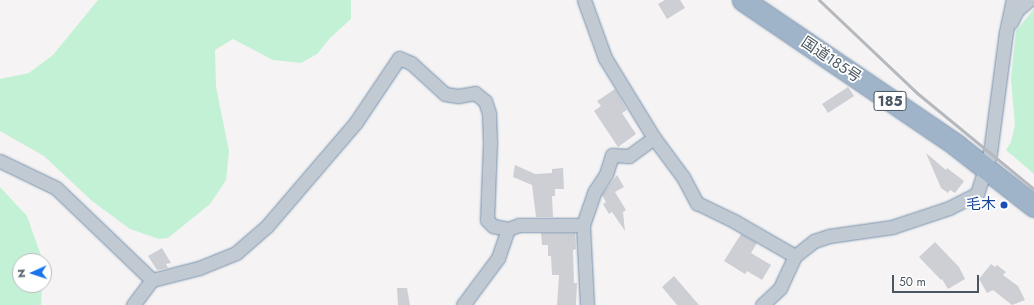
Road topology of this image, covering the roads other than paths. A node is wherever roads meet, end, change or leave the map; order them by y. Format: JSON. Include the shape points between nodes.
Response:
{"nodes":[{"id":1,"x":584,"y":0,"type":"edge"},
{"id":2,"x":743,"y":0,"type":"edge"},
{"id":3,"x":1013,"y":0,"type":"edge"},
{"id":4,"x":1029,"y":0,"type":"edge"},
{"id":5,"x":1006,"y":32,"type":"junction"},
{"id":6,"x":654,"y":138,"type":"junction"},
{"id":7,"x":0,"y":162,"type":"edge"},
{"id":8,"x":986,"y":168,"type":"junction"},
{"id":9,"x":1034,"y":206,"type":"edge"},
{"id":10,"x":582,"y":225,"type":"junction"},
{"id":11,"x":508,"y":229,"type":"junction"},
{"id":12,"x":795,"y":256,"type":"junction"},
{"id":13,"x":152,"y":280,"type":"junction"},
{"id":14,"x":133,"y":305,"type":"edge"},
{"id":15,"x":464,"y":305,"type":"edge"},
{"id":16,"x":587,"y":305,"type":"edge"},
{"id":17,"x":762,"y":305,"type":"edge"}],
"edges":[{"from":1,"to":6,"type":"street","via":[[605,58]]},
{"from":2,"to":8,"type":"highway","name":"国道185号","number":"185"},
{"from":3,"to":5,"type":"street"},
{"from":4,"to":5,"type":"street","via":[[1017,10]]},
{"from":5,"to":8,"type":"street"},
{"from":6,"to":10,"type":"street","via":[[629,156],[612,155]]},
{"from":6,"to":12,"type":"street","via":[[683,177],[696,203],[734,221]]},
{"from":7,"to":13,"type":"street","via":[[56,188]]},
{"from":8,"to":9,"type":"highway","name":"国道185号","number":"185"},
{"from":8,"to":12,"type":"street","via":[[977,194],[949,208],[892,227],[828,236],[814,241]]},
{"from":10,"to":11,"type":"street","via":[[519,224]]},
{"from":10,"to":16,"type":"street"},
{"from":11,"to":13,"type":"street","via":[[493,226],[487,220],[490,143],[489,113],[485,101],[475,92],[458,96],[444,94],[411,63],[399,58],[356,122],[267,226],[236,253],[198,268]]},
{"from":11,"to":15,"type":"street","via":[[498,258]]},
{"from":12,"to":17,"type":"street","via":[[780,288]]},
{"from":13,"to":14,"type":"street"}]}
